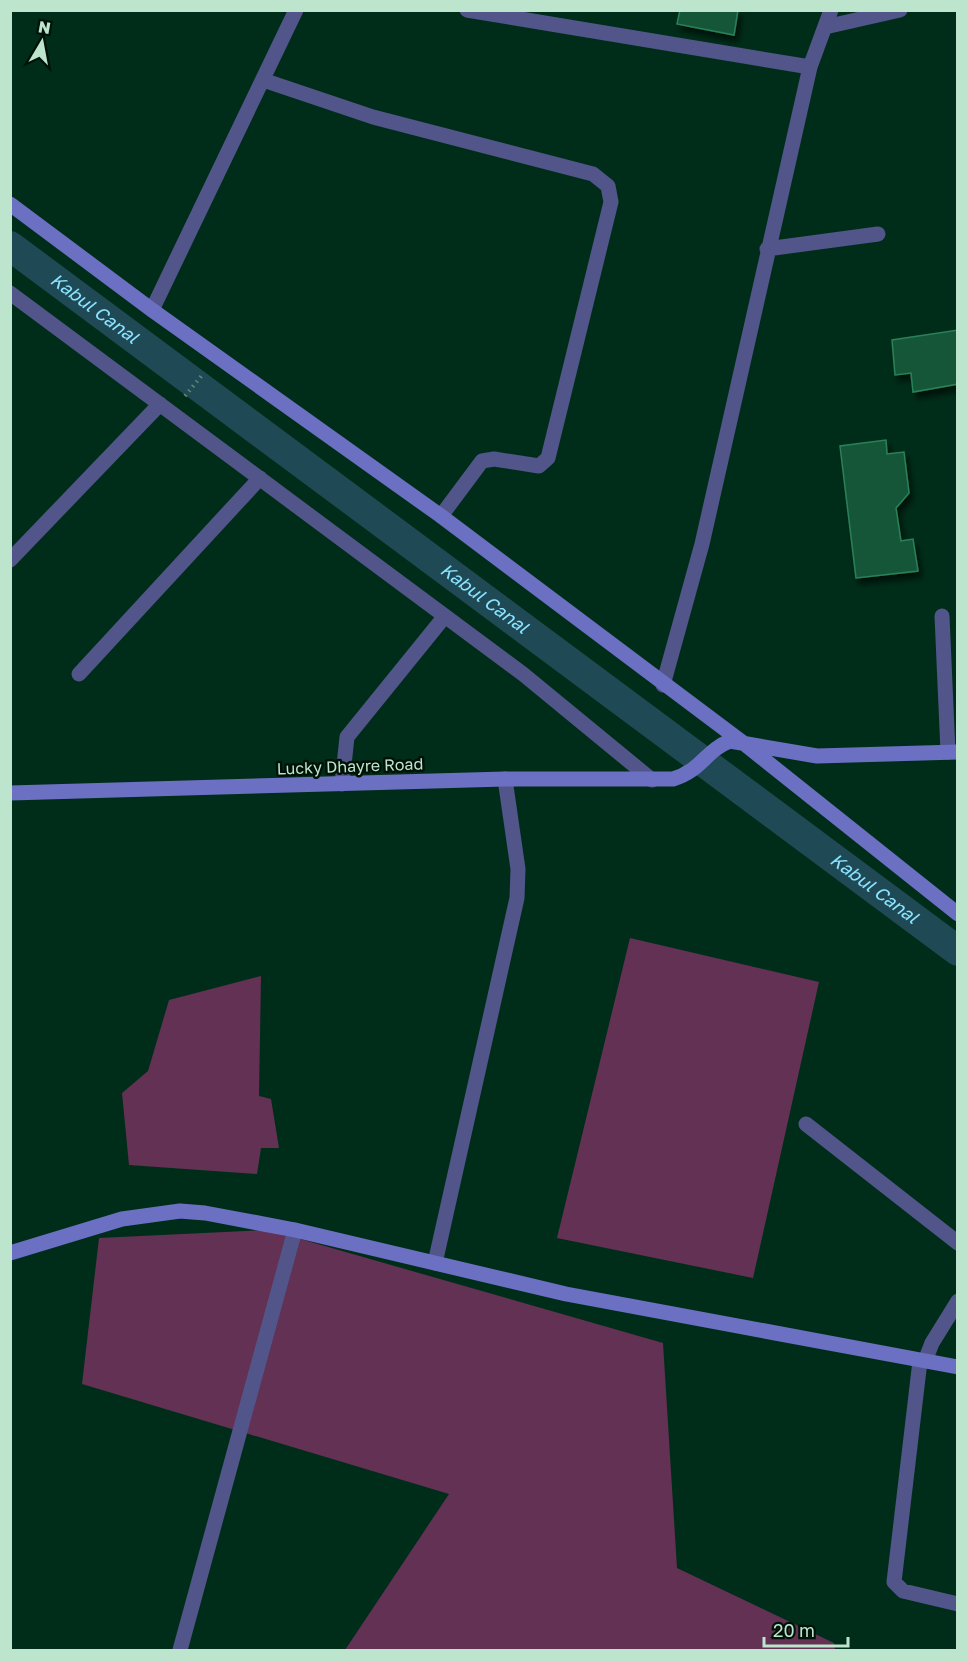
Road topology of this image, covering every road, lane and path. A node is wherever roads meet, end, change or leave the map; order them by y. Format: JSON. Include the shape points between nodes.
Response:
{"nodes":[{"id":1,"x":296,"y":10,"type":"edge"},
{"id":2,"x":467,"y":10,"type":"edge"},
{"id":3,"x":831,"y":10,"type":"edge"},
{"id":4,"x":900,"y":10,"type":"edge"},
{"id":5,"x":825,"y":27,"type":"junction"},
{"id":6,"x":810,"y":67,"type":"junction"},
{"id":7,"x":263,"y":80,"type":"junction"},
{"id":8,"x":10,"y":204,"type":"edge"},
{"id":9,"x":878,"y":234,"type":"dead end"},
{"id":10,"x":767,"y":249,"type":"junction"},
{"id":11,"x":10,"y":293,"type":"edge"},
{"id":12,"x":152,"y":310,"type":"junction"},
{"id":13,"x":217,"y":356,"type":"junction"},
{"id":14,"x":166,"y":408,"type":"junction"},
{"id":15,"x":260,"y":478,"type":"junction"},
{"id":16,"x":441,"y":516,"type":"junction"},
{"id":17,"x":10,"y":560,"type":"edge"},
{"id":18,"x":445,"y":616,"type":"junction"},
{"id":19,"x":942,"y":616,"type":"dead end"},
{"id":20,"x":79,"y":674,"type":"dead end"},
{"id":21,"x":663,"y":685,"type":"junction"},
{"id":22,"x":742,"y":742,"type":"junction"},
{"id":23,"x":953,"y":752,"type":"edge"},
{"id":24,"x":505,"y":779,"type":"junction"},
{"id":25,"x":652,"y":780,"type":"junction"},
{"id":26,"x":342,"y":784,"type":"junction"},
{"id":27,"x":10,"y":793,"type":"edge"},
{"id":28,"x":957,"y":914,"type":"edge"},
{"id":29,"x":806,"y":1124,"type":"dead end"},
{"id":30,"x":295,"y":1230,"type":"junction"},
{"id":31,"x":957,"y":1243,"type":"edge"},
{"id":32,"x":10,"y":1253,"type":"edge"},
{"id":33,"x":435,"y":1263,"type":"junction"},
{"id":34,"x":957,"y":1301,"type":"edge"},
{"id":35,"x":923,"y":1361,"type":"junction"},
{"id":36,"x":957,"y":1367,"type":"edge"},
{"id":37,"x":957,"y":1604,"type":"edge"},
{"id":38,"x":180,"y":1650,"type":"edge"}],
"edges":[{"from":1,"to":7,"type":"street"},
{"from":2,"to":6,"type":"street"},
{"from":3,"to":5,"type":"street"},
{"from":4,"to":5,"type":"street"},
{"from":5,"to":6,"type":"street"},
{"from":6,"to":10,"type":"street"},
{"from":7,"to":12,"type":"street"},
{"from":7,"to":16,"type":"street","via":[[373,117],[593,174],[608,186],[611,202],[548,458],[539,466],[494,459],[482,461]]},
{"from":8,"to":12,"type":"main road"},
{"from":9,"to":10,"type":"street"},
{"from":10,"to":21,"type":"street","via":[[702,544]]},
{"from":11,"to":14,"type":"street"},
{"from":12,"to":13,"type":"main road"},
{"from":13,"to":14,"type":"path"},
{"from":13,"to":16,"type":"main road"},
{"from":14,"to":15,"type":"street"},
{"from":14,"to":17,"type":"street"},
{"from":15,"to":18,"type":"street"},
{"from":15,"to":20,"type":"street"},
{"from":16,"to":21,"type":"main road"},
{"from":18,"to":25,"type":"street"},
{"from":18,"to":26,"type":"street","via":[[347,737]]},
{"from":19,"to":23,"type":"street"},
{"from":21,"to":22,"type":"main road"},
{"from":22,"to":23,"type":"main road","via":[[817,756]]},
{"from":22,"to":25,"type":"main road","name":"Lucky Dhayre Road","via":[[719,745],[690,774]]},
{"from":22,"to":28,"type":"main road"},
{"from":24,"to":25,"type":"main road","name":"Lucky Dhayre Road"},
{"from":24,"to":26,"type":"main road","name":"Lucky Dhayre Road"},
{"from":24,"to":33,"type":"street","via":[[518,869],[517,898]]},
{"from":26,"to":27,"type":"main road","name":"Lucky Dhayre Road"},
{"from":29,"to":31,"type":"street"},
{"from":30,"to":32,"type":"main road","via":[[180,1211],[122,1219]]},
{"from":30,"to":33,"type":"main road"},
{"from":30,"to":38,"type":"street"},
{"from":33,"to":35,"type":"main road","via":[[566,1294]]},
{"from":34,"to":35,"type":"street"},
{"from":35,"to":36,"type":"main road"},
{"from":35,"to":37,"type":"street","via":[[894,1582],[903,1592]]}]}
